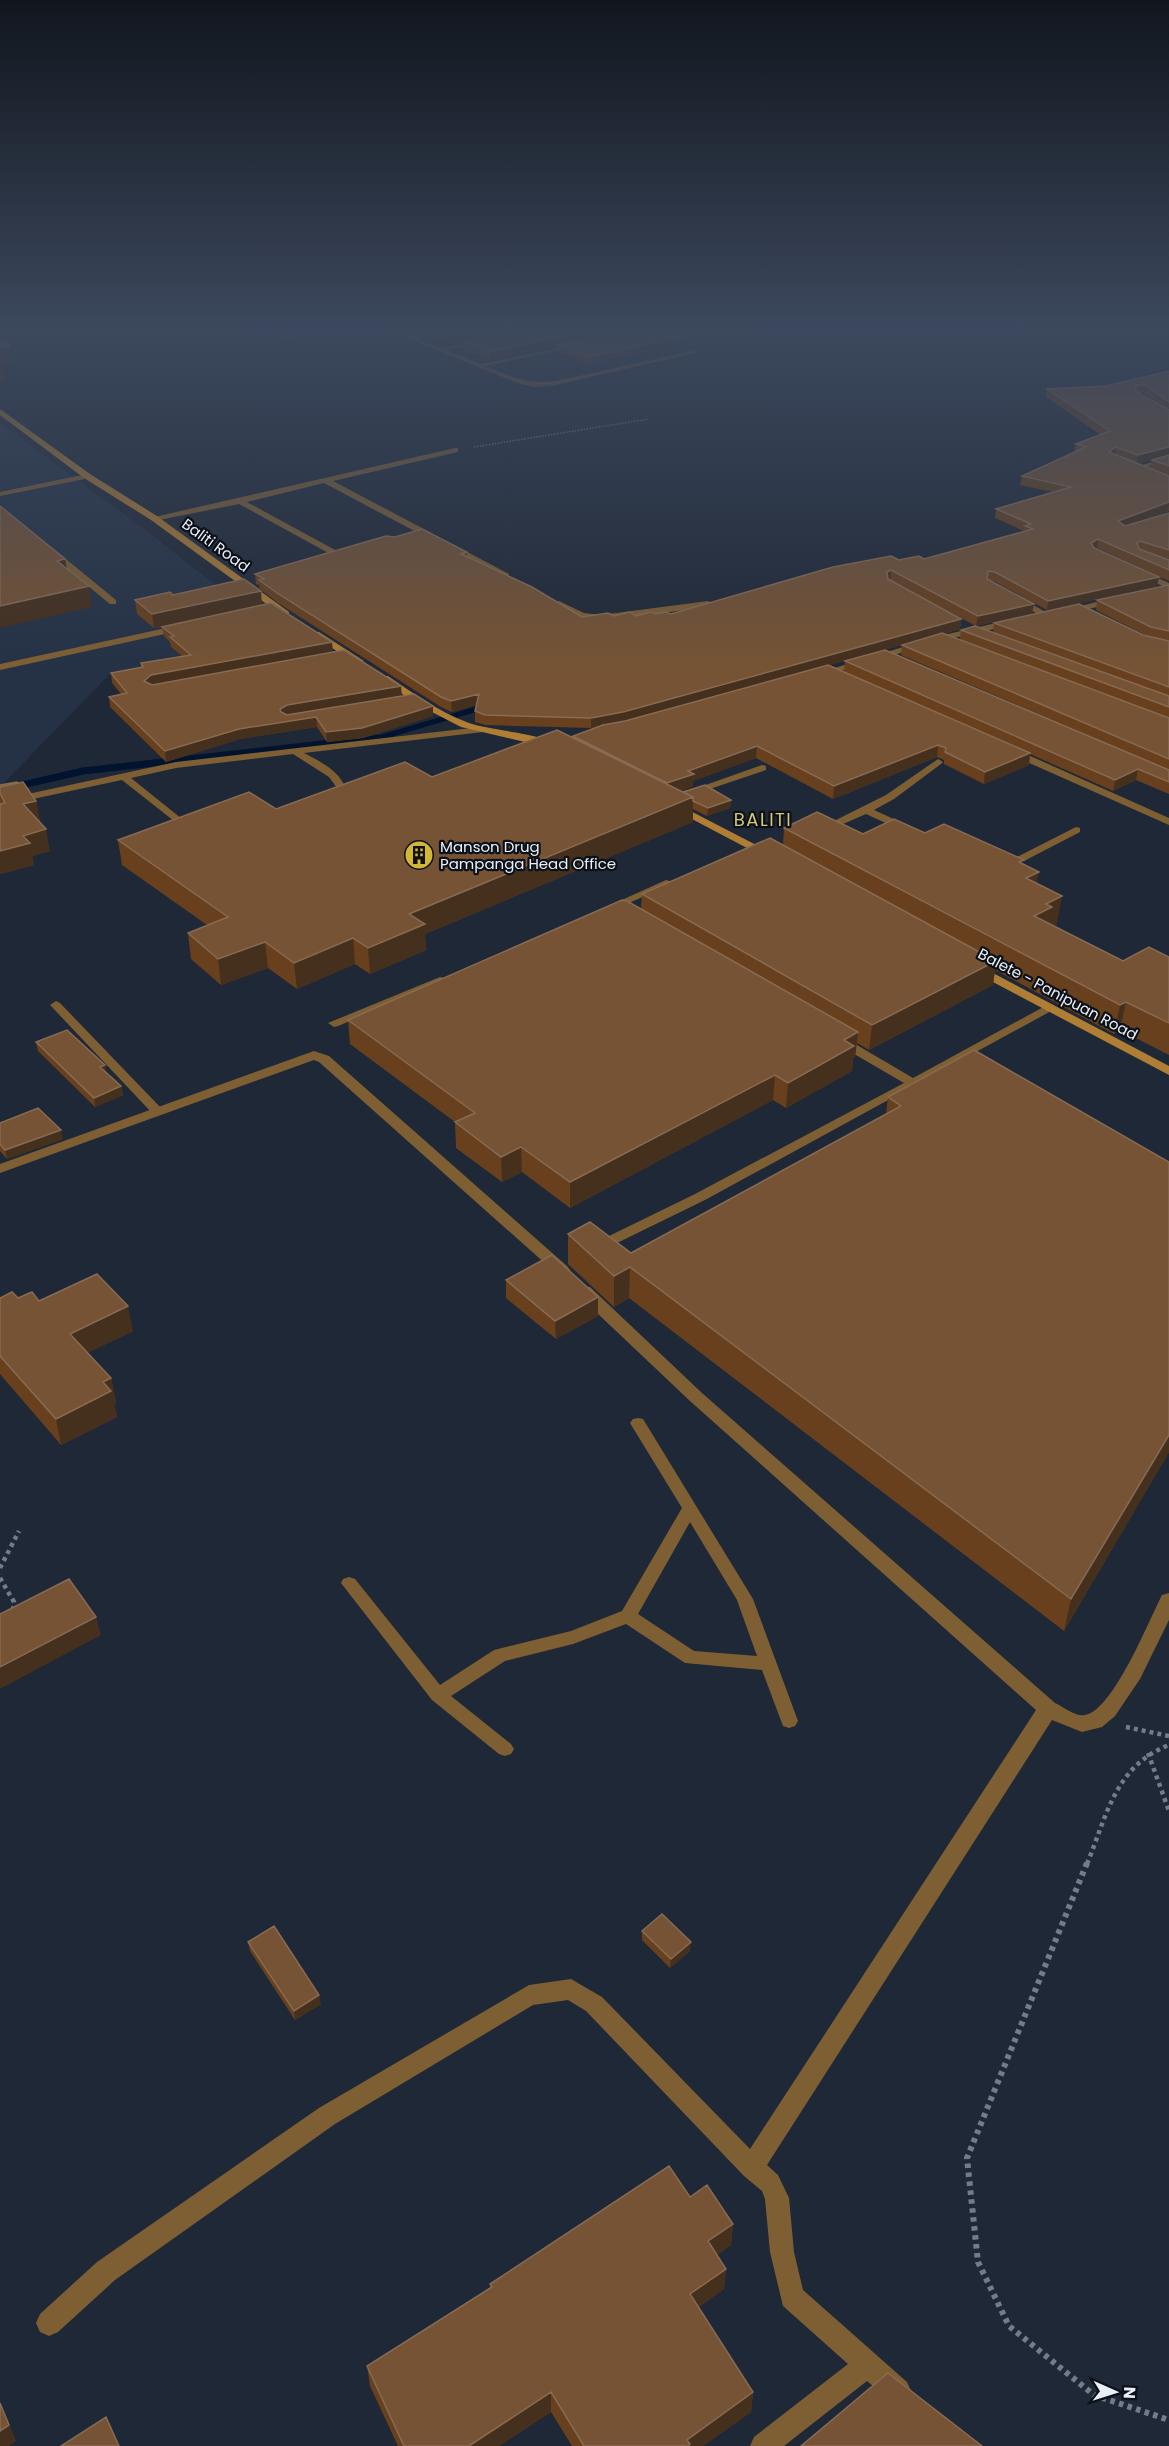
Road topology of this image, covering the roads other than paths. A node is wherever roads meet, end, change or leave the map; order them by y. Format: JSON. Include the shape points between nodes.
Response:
{"nodes":[{"id":1,"x":38,"y":439,"type":"edge"},
{"id":2,"x":455,"y":450,"type":"road end"},
{"id":3,"x":1169,"y":459,"type":"edge"},
{"id":4,"x":1125,"y":464,"type":"edge"},
{"id":5,"x":1136,"y":468,"type":"junction"},
{"id":6,"x":1147,"y":472,"type":"edge"},
{"id":7,"x":87,"y":476,"type":"junction"},
{"id":8,"x":326,"y":481,"type":"junction"},
{"id":9,"x":0,"y":494,"type":"edge"},
{"id":10,"x":240,"y":501,"type":"junction"},
{"id":11,"x":154,"y":518,"type":"junction"},
{"id":12,"x":43,"y":544,"type":"edge"},
{"id":13,"x":334,"y":553,"type":"edge"},
{"id":14,"x":1128,"y":567,"type":"edge"},
{"id":15,"x":520,"y":584,"type":"edge"},
{"id":16,"x":1169,"y":588,"type":"edge"},
{"id":17,"x":1158,"y":591,"type":"edge"},
{"id":18,"x":1008,"y":594,"type":"edge"},
{"id":19,"x":1125,"y":598,"type":"edge"},
{"id":20,"x":551,"y":600,"type":"edge"},
{"id":21,"x":113,"y":602,"type":"dead end"},
{"id":22,"x":708,"y":604,"type":"edge"},
{"id":23,"x":274,"y":607,"type":"junction"},
{"id":24,"x":263,"y":609,"type":"edge"},
{"id":25,"x":1081,"y":609,"type":"junction"},
{"id":26,"x":1045,"y":614,"type":"junction"},
{"id":27,"x":1092,"y":614,"type":"edge"},
{"id":28,"x":1034,"y":617,"type":"edge"},
{"id":29,"x":293,"y":618,"type":"edge"},
{"id":30,"x":1022,"y":620,"type":"edge"},
{"id":31,"x":957,"y":621,"type":"edge"},
{"id":32,"x":187,"y":627,"type":"edge"},
{"id":33,"x":311,"y":630,"type":"edge"},
{"id":34,"x":975,"y":631,"type":"junction"},
{"id":35,"x":942,"y":638,"type":"junction"},
{"id":36,"x":997,"y":639,"type":"edge"},
{"id":37,"x":964,"y":647,"type":"edge"},
{"id":38,"x":348,"y":654,"type":"junction"},
{"id":39,"x":886,"y":655,"type":"junction"},
{"id":40,"x":326,"y":658,"type":"edge"},
{"id":41,"x":908,"y":664,"type":"edge"},
{"id":42,"x":367,"y":666,"type":"edge"},
{"id":43,"x":0,"y":667,"type":"edge"},
{"id":44,"x":829,"y":672,"type":"junction"},
{"id":45,"x":377,"y":673,"type":"edge"},
{"id":46,"x":806,"y":678,"type":"edge"},
{"id":47,"x":850,"y":681,"type":"edge"},
{"id":48,"x":416,"y":699,"type":"junction"},
{"id":49,"x":405,"y":701,"type":"edge"},
{"id":50,"x":480,"y":730,"type":"junction"},
{"id":51,"x":565,"y":736,"type":"edge"},
{"id":52,"x":534,"y":738,"type":"junction"},
{"id":53,"x":1002,"y":748,"type":"edge"},
{"id":54,"x":562,"y":750,"type":"edge"},
{"id":55,"x":294,"y":751,"type":"junction"},
{"id":56,"x":938,"y":762,"type":"dead end"},
{"id":57,"x":762,"y":768,"type":"dead end"},
{"id":58,"x":123,"y":776,"type":"junction"},
{"id":59,"x":665,"y":800,"type":"joint"},
{"id":60,"x":325,"y":802,"type":"edge"},
{"id":61,"x":0,"y":803,"type":"edge"},
{"id":62,"x":866,"y":810,"type":"junction"},
{"id":63,"x":1169,"y":822,"type":"edge"},
{"id":64,"x":1076,"y":830,"type":"dead end"},
{"id":65,"x":190,"y":831,"type":"edge"},
{"id":66,"x":816,"y":832,"type":"edge"},
{"id":67,"x":916,"y":834,"type":"edge"},
{"id":68,"x":753,"y":846,"type":"junction"},
{"id":69,"x":734,"y":854,"type":"edge"},
{"id":70,"x":782,"y":861,"type":"edge"},
{"id":71,"x":997,"y":862,"type":"edge"},
{"id":72,"x":672,"y":881,"type":"edge"},
{"id":73,"x":627,"y":917,"type":"edge"},
{"id":74,"x":969,"y":963,"type":"edge"},
{"id":75,"x":456,"y":973,"type":"edge"},
{"id":76,"x":56,"y":1005,"type":"dead end"},
{"id":77,"x":1049,"y":1008,"type":"junction"},
{"id":78,"x":334,"y":1023,"type":"dead end"},
{"id":79,"x":831,"y":1035,"type":"edge"},
{"id":80,"x":1169,"y":1071,"type":"edge"},
{"id":81,"x":913,"y":1083,"type":"junction"},
{"id":82,"x":156,"y":1111,"type":"junction"},
{"id":83,"x":0,"y":1169,"type":"edge"},
{"id":84,"x":612,"y":1240,"type":"edge"},
{"id":85,"x":638,"y":1423,"type":"dead end"},
{"id":86,"x":690,"y":1508,"type":"junction"},
{"id":87,"x":349,"y":1583,"type":"dead end"},
{"id":88,"x":1169,"y":1600,"type":"edge"},
{"id":89,"x":628,"y":1616,"type":"junction"},
{"id":90,"x":768,"y":1664,"type":"junction"},
{"id":91,"x":438,"y":1695,"type":"junction"},
{"id":92,"x":1048,"y":1709,"type":"junction"},
{"id":93,"x":789,"y":1721,"type":"dead end"},
{"id":94,"x":505,"y":1749,"type":"dead end"},
{"id":95,"x":752,"y":2168,"type":"junction"},
{"id":96,"x":49,"y":2323,"type":"dead end"},
{"id":97,"x":866,"y":2366,"type":"junction"},
{"id":98,"x":911,"y":2402,"type":"edge"},
{"id":99,"x":763,"y":2446,"type":"edge"}],
"edges":[{"from":1,"to":7,"type":"main road","name":"Baliti Road"},
{"from":2,"to":8,"type":"street"},
{"from":3,"to":5,"type":"street"},
{"from":4,"to":5,"type":"street"},
{"from":5,"to":6,"type":"street"},
{"from":7,"to":9,"type":"lane"},
{"from":7,"to":11,"type":"main road","name":"Baliti Road"},
{"from":8,"to":10,"type":"street"},
{"from":8,"to":15,"type":"street"},
{"from":10,"to":11,"type":"street"},
{"from":10,"to":13,"type":"street"},
{"from":11,"to":23,"type":"main road","name":"Baliti Road"},
{"from":12,"to":21,"type":"lane"},
{"from":14,"to":16,"type":"street"},
{"from":16,"to":17,"type":"street"},
{"from":18,"to":26,"type":"lane"},
{"from":19,"to":25,"type":"street"},
{"from":20,"to":22,"type":"street","via":[[582,616],[601,618]]},
{"from":23,"to":24,"type":"lane"},
{"from":23,"to":29,"type":"main road","name":"Baliti Road"},
{"from":25,"to":26,"type":"street"},
{"from":25,"to":27,"type":"street"},
{"from":26,"to":28,"type":"street"},
{"from":30,"to":34,"type":"street"},
{"from":31,"to":34,"type":"street"},
{"from":32,"to":43,"type":"lane"},
{"from":33,"to":38,"type":"main road"},
{"from":34,"to":35,"type":"street"},
{"from":34,"to":36,"type":"street"},
{"from":35,"to":37,"type":"street"},
{"from":35,"to":39,"type":"street"},
{"from":38,"to":40,"type":"street"},
{"from":38,"to":42,"type":"main road"},
{"from":39,"to":41,"type":"street"},
{"from":39,"to":44,"type":"street"},
{"from":44,"to":46,"type":"street"},
{"from":44,"to":47,"type":"street"},
{"from":45,"to":48,"type":"main road"},
{"from":48,"to":49,"type":"street"},
{"from":48,"to":50,"type":"main road"},
{"from":50,"to":52,"type":"main road"},
{"from":50,"to":55,"type":"lane"},
{"from":51,"to":52,"type":"street"},
{"from":52,"to":54,"type":"main road"},
{"from":53,"to":63,"type":"street"},
{"from":55,"to":58,"type":"lane","via":[[176,765]]},
{"from":55,"to":60,"type":"lane","via":[[337,779],[343,788],[343,796]]},
{"from":56,"to":62,"type":"lane"},
{"from":57,"to":59,"type":"street"},
{"from":58,"to":61,"type":"lane"},
{"from":58,"to":65,"type":"lane"},
{"from":59,"to":68,"type":"main road"},
{"from":62,"to":66,"type":"lane"},
{"from":62,"to":67,"type":"lane"},
{"from":64,"to":71,"type":"lane","via":[[1020,859]]},
{"from":68,"to":69,"type":"lane"},
{"from":68,"to":70,"type":"main road","via":[[771,851]]},
{"from":72,"to":73,"type":"lane","via":[[605,910]]},
{"from":74,"to":77,"type":"main road","name":"Balete - Panipuan Road"},
{"from":75,"to":78,"type":"lane"},
{"from":76,"to":82,"type":"lane"},
{"from":77,"to":80,"type":"main road","name":"Balete - Panipuan Road"},
{"from":77,"to":81,"type":"lane"},
{"from":79,"to":81,"type":"lane"},
{"from":81,"to":84,"type":"lane"},
{"from":82,"to":83,"type":"street"},
{"from":82,"to":92,"type":"street","via":[[309,1055],[324,1059]]},
{"from":85,"to":86,"type":"lane"},
{"from":86,"to":89,"type":"lane"},
{"from":86,"to":90,"type":"lane","via":[[745,1599]]},
{"from":87,"to":91,"type":"lane"},
{"from":88,"to":92,"type":"street","via":[[1122,1694],[1108,1712],[1082,1724]]},
{"from":89,"to":90,"type":"lane","via":[[691,1658]]},
{"from":89,"to":91,"type":"lane","via":[[573,1637],[500,1655]]},
{"from":90,"to":93,"type":"lane"},
{"from":91,"to":94,"type":"lane"},
{"from":92,"to":95,"type":"street"},
{"from":95,"to":96,"type":"street","via":[[594,2004],[571,1989],[529,1995],[327,2116],[106,2271]]},
{"from":95,"to":97,"type":"street","via":[[770,2183],[777,2198],[782,2252],[792,2297]]},
{"from":97,"to":98,"type":"street"},
{"from":97,"to":99,"type":"street"}]}
